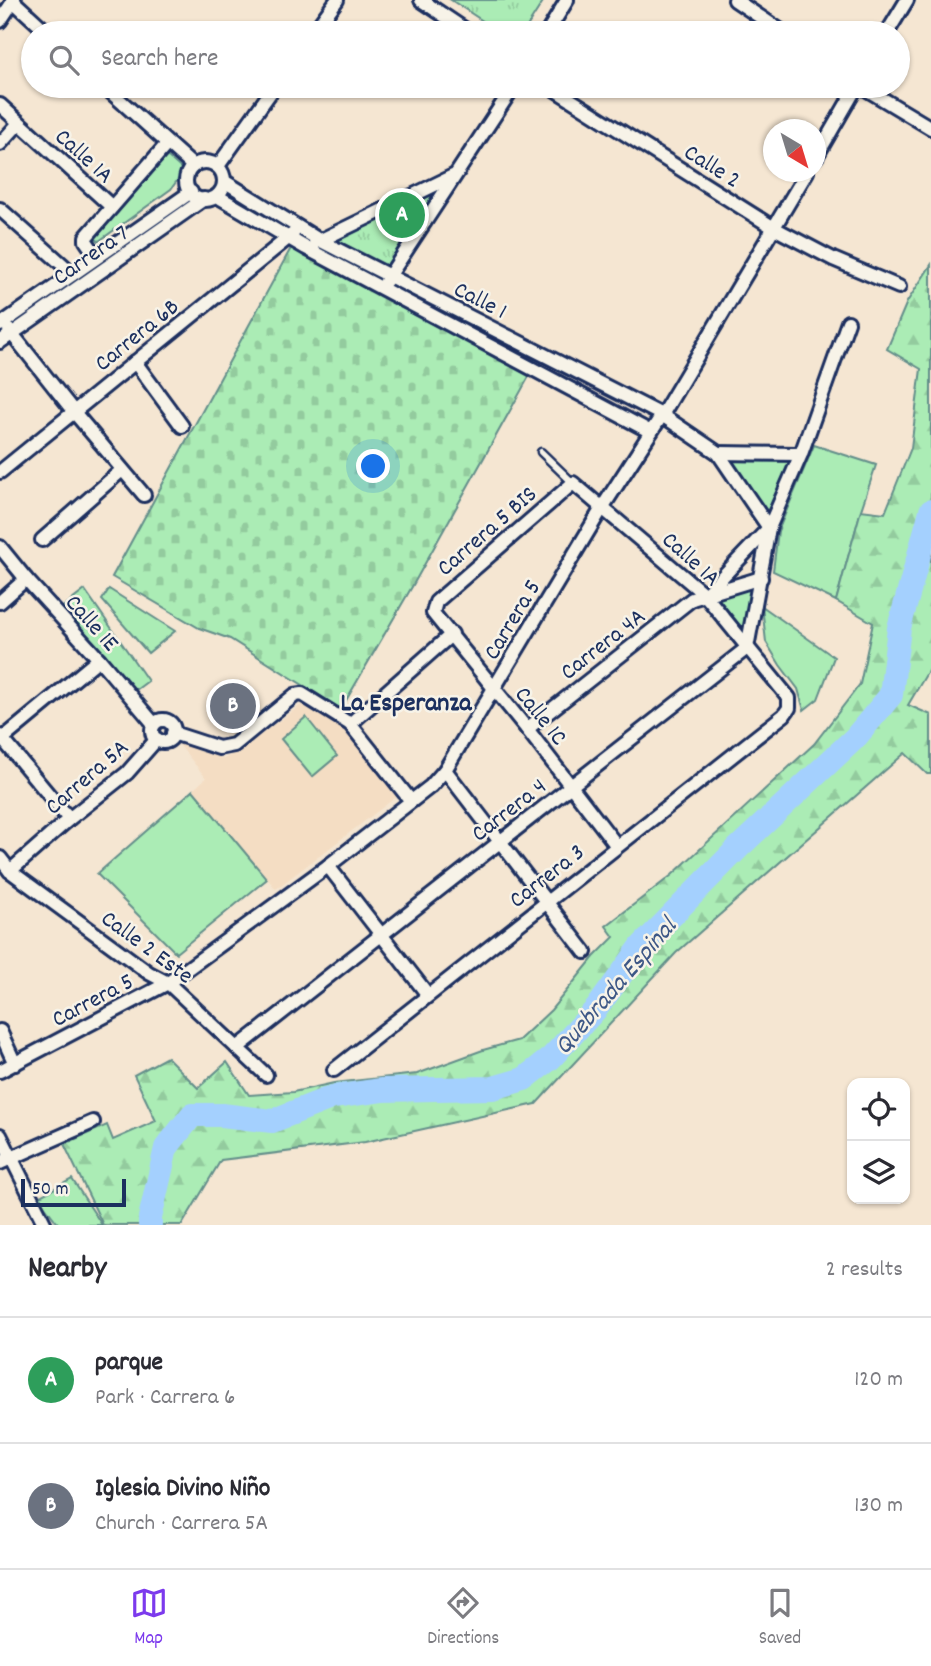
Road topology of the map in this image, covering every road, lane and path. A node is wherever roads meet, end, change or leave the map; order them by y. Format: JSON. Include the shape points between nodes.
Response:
{"nodes":[{"id":1,"x":13,"y":0,"type":"edge"},
{"id":2,"x":337,"y":0,"type":"edge"},
{"id":3,"x":421,"y":0,"type":"edge"},
{"id":4,"x":567,"y":0,"type":"edge"},
{"id":5,"x":735,"y":0,"type":"edge"},
{"id":6,"x":907,"y":0,"type":"edge"},
{"id":7,"x":0,"y":21,"type":"edge"},
{"id":8,"x":35,"y":21,"type":"edge"},
{"id":9,"x":322,"y":21,"type":"edge"},
{"id":10,"x":452,"y":21,"type":"edge"},
{"id":11,"x":554,"y":21,"type":"edge"},
{"id":12,"x":766,"y":21,"type":"edge"},
{"id":13,"x":894,"y":21,"type":"edge"},
{"id":14,"x":117,"y":98,"type":"edge"},
{"id":15,"x":266,"y":98,"type":"edge"},
{"id":16,"x":506,"y":98,"type":"edge"},
{"id":17,"x":568,"y":98,"type":"edge"},
{"id":18,"x":852,"y":98,"type":"edge"},
{"id":19,"x":880,"y":98,"type":"edge"},
{"id":20,"x":0,"y":105,"type":"edge"},
{"id":21,"x":19,"y":123,"type":"junction"},
{"id":22,"x":931,"y":128,"type":"edge"},
{"id":23,"x":826,"y":140,"type":"edge"},
{"id":24,"x":0,"y":144,"type":"edge"},
{"id":25,"x":167,"y":144,"type":"junction"},
{"id":26,"x":193,"y":166,"type":"junction"},
{"id":27,"x":218,"y":166,"type":"junction"},
{"id":28,"x":453,"y":176,"type":"junction"},
{"id":29,"x":224,"y":181,"type":"junction"},
{"id":30,"x":801,"y":182,"type":"edge"},
{"id":31,"x":191,"y":192,"type":"junction"},
{"id":32,"x":217,"y":196,"type":"junction"},
{"id":33,"x":204,"y":200,"type":"junction"},
{"id":34,"x":112,"y":207,"type":"junction"},
{"id":35,"x":0,"y":209,"type":"edge"},
{"id":36,"x":774,"y":228,"type":"junction"},
{"id":37,"x":293,"y":233,"type":"junction"},
{"id":38,"x":319,"y":240,"type":"junction"},
{"id":39,"x":306,"y":248,"type":"junction"},
{"id":40,"x":97,"y":257,"type":"junction"},
{"id":41,"x":73,"y":274,"type":"junction"},
{"id":42,"x":390,"y":276,"type":"junction"},
{"id":43,"x":899,"y":286,"type":"dead end"},
{"id":44,"x":381,"y":287,"type":"junction"},
{"id":45,"x":1,"y":322,"type":"edge"},
{"id":46,"x":848,"y":323,"type":"dead end"},
{"id":47,"x":12,"y":334,"type":"junction"},
{"id":48,"x":0,"y":342,"type":"edge"},
{"id":49,"x":135,"y":362,"type":"junction"},
{"id":50,"x":74,"y":412,"type":"junction"},
{"id":51,"x":662,"y":415,"type":"junction"},
{"id":52,"x":182,"y":426,"type":"dead end"},
{"id":53,"x":651,"y":432,"type":"junction"},
{"id":54,"x":541,"y":452,"type":"dead end"},
{"id":55,"x":718,"y":453,"type":"junction"},
{"id":56,"x":801,"y":454,"type":"junction"},
{"id":57,"x":122,"y":470,"type":"junction"},
{"id":58,"x":0,"y":472,"type":"edge"},
{"id":59,"x":573,"y":483,"type":"junction"},
{"id":60,"x":144,"y":495,"type":"dead end"},
{"id":61,"x":602,"y":508,"type":"junction"},
{"id":62,"x":769,"y":528,"type":"junction"},
{"id":63,"x":42,"y":540,"type":"dead end"},
{"id":64,"x":0,"y":547,"type":"edge"},
{"id":65,"x":761,"y":578,"type":"junction"},
{"id":66,"x":26,"y":579,"type":"junction"},
{"id":67,"x":705,"y":595,"type":"junction"},
{"id":68,"x":0,"y":602,"type":"edge"},
{"id":69,"x":433,"y":613,"type":"joint"},
{"id":70,"x":452,"y":634,"type":"junction"},
{"id":71,"x":747,"y":648,"type":"junction"},
{"id":72,"x":99,"y":659,"type":"junction"},
{"id":73,"x":494,"y":689,"type":"junction"},
{"id":74,"x":785,"y":715,"type":"joint"},
{"id":75,"x":155,"y":724,"type":"junction"},
{"id":76,"x":350,"y":724,"type":"junction"},
{"id":77,"x":527,"y":729,"type":"junction"},
{"id":78,"x":173,"y":733,"type":"junction"},
{"id":79,"x":1,"y":738,"type":"edge"},
{"id":80,"x":157,"y":740,"type":"junction"},
{"id":81,"x":445,"y":770,"type":"junction"},
{"id":82,"x":571,"y":786,"type":"junction"},
{"id":83,"x":411,"y":801,"type":"junction"},
{"id":84,"x":69,"y":818,"type":"junction"},
{"id":85,"x":500,"y":842,"type":"junction"},
{"id":86,"x":617,"y":846,"type":"junction"},
{"id":87,"x":0,"y":858,"type":"edge"},
{"id":88,"x":328,"y":866,"type":"junction"},
{"id":89,"x":10,"y":871,"type":"junction"},
{"id":90,"x":546,"y":902,"type":"junction"},
{"id":91,"x":382,"y":935,"type":"junction"},
{"id":92,"x":585,"y":952,"type":"dead end"},
{"id":93,"x":168,"y":982,"type":"junction"},
{"id":94,"x":428,"y":996,"type":"junction"},
{"id":95,"x":0,"y":1031,"type":"edge"},
{"id":96,"x":237,"y":1048,"type":"junction"},
{"id":97,"x":15,"y":1064,"type":"junction"},
{"id":98,"x":334,"y":1070,"type":"dead end"},
{"id":99,"x":0,"y":1071,"type":"edge"},
{"id":100,"x":266,"y":1075,"type":"dead end"},
{"id":101,"x":93,"y":1122,"type":"dead end"},
{"id":102,"x":0,"y":1135,"type":"edge"},
{"id":103,"x":5,"y":1160,"type":"edge"},
{"id":104,"x":45,"y":1225,"type":"edge"}],
"edges":[{"from":1,"to":7,"type":"street"},
{"from":1,"to":8,"type":"street"},
{"from":2,"to":9,"type":"street"},
{"from":3,"to":10,"type":"street"},
{"from":4,"to":11,"type":"street"},
{"from":5,"to":12,"type":"street"},
{"from":6,"to":13,"type":"street"},
{"from":14,"to":25,"type":"street"},
{"from":15,"to":27,"type":"street"},
{"from":16,"to":28,"type":"street"},
{"from":17,"to":36,"type":"street","name":"Calle 2"},
{"from":18,"to":23,"type":"street"},
{"from":19,"to":22,"type":"street"},
{"from":20,"to":21,"type":"street","name":"Calle 1A"},
{"from":21,"to":24,"type":"street"},
{"from":21,"to":34,"type":"street","name":"Calle 1A"},
{"from":25,"to":26,"type":"street"},
{"from":25,"to":34,"type":"street"},
{"from":26,"to":27,"type":"street","via":[[210,162]]},
{"from":26,"to":31,"type":"street","via":[[187,179]]},
{"from":27,"to":29,"type":"street"},
{"from":28,"to":38,"type":"street"},
{"from":28,"to":42,"type":"street"},
{"from":29,"to":32,"type":"street"},
{"from":29,"to":37,"type":"street","name":"Calle 1"},
{"from":30,"to":36,"type":"street","name":"Carrera 5"},
{"from":31,"to":33,"type":"street"},
{"from":31,"to":40,"type":"street","name":"Carrera 7"},
{"from":32,"to":33,"type":"street"},
{"from":32,"to":37,"type":"street","name":"Calle 1"},
{"from":33,"to":47,"type":"street","name":"Carrera 7"},
{"from":34,"to":40,"type":"street","via":[[85,239]]},
{"from":35,"to":41,"type":"street"},
{"from":36,"to":43,"type":"street","name":"Calle 2"},
{"from":36,"to":51,"type":"street","name":"Carrera 5"},
{"from":37,"to":38,"type":"street","name":"Calle 1"},
{"from":37,"to":39,"type":"street","name":"Calle 1"},
{"from":37,"to":49,"type":"street","name":"Carrera 6B"},
{"from":38,"to":39,"type":"street"},
{"from":38,"to":42,"type":"street","name":"Calle 1"},
{"from":39,"to":44,"type":"street","name":"Calle 1"},
{"from":40,"to":41,"type":"street","name":"Carrera 7"},
{"from":41,"to":45,"type":"street","name":"Carrera 7"},
{"from":42,"to":44,"type":"street"},
{"from":42,"to":51,"type":"street","name":"Calle 1"},
{"from":44,"to":53,"type":"street","name":"Calle 1"},
{"from":45,"to":47,"type":"street"},
{"from":46,"to":56,"type":"street"},
{"from":47,"to":48,"type":"street","name":"Carrera 7"},
{"from":47,"to":50,"type":"street"},
{"from":49,"to":50,"type":"street","name":"Carrera 6B"},
{"from":49,"to":52,"type":"street"},
{"from":50,"to":57,"type":"street"},
{"from":50,"to":58,"type":"street","name":"Carrera 6B"},
{"from":51,"to":53,"type":"street","name":"Carrera 5"},
{"from":51,"to":55,"type":"street","name":"Calle 1"},
{"from":53,"to":61,"type":"street","name":"Carrera 5"},
{"from":54,"to":59,"type":"lane","name":"Calle 1A"},
{"from":55,"to":56,"type":"street"},
{"from":55,"to":62,"type":"street","name":"Calle 1"},
{"from":56,"to":62,"type":"street"},
{"from":57,"to":60,"type":"street"},
{"from":57,"to":63,"type":"street"},
{"from":59,"to":61,"type":"street","name":"Calle 1A"},
{"from":59,"to":69,"type":"street","name":"Carrera 5 BIS","via":[[436,602]]},
{"from":61,"to":67,"type":"street","name":"Calle 1A"},
{"from":61,"to":73,"type":"street","name":"Carrera 5"},
{"from":62,"to":65,"type":"street"},
{"from":62,"to":67,"type":"street","name":"Carrera 4A"},
{"from":64,"to":66,"type":"street","name":"Calle 1E"},
{"from":65,"to":67,"type":"street","name":"Carrera 4A"},
{"from":65,"to":71,"type":"street"},
{"from":66,"to":68,"type":"street"},
{"from":66,"to":72,"type":"street","name":"Calle 1E"},
{"from":67,"to":71,"type":"street","name":"Calle 1A"},
{"from":67,"to":77,"type":"street","name":"Carrera 4A","via":[[692,599]]},
{"from":69,"to":70,"type":"street","name":"Calle 1C"},
{"from":70,"to":73,"type":"street","name":"Calle 1C"},
{"from":70,"to":76,"type":"street"},
{"from":71,"to":74,"type":"street","name":"Calle 1A","via":[[789,698]]},
{"from":71,"to":82,"type":"street","name":"Carrera 4"},
{"from":72,"to":75,"type":"street","name":"Calle 1E"},
{"from":72,"to":79,"type":"street"},
{"from":73,"to":77,"type":"street","name":"Calle 1C"},
{"from":73,"to":81,"type":"street","name":"Carrera 5"},
{"from":74,"to":86,"type":"street","name":"Carrera 3"},
{"from":75,"to":78,"type":"street","via":[[167,721]]},
{"from":75,"to":80,"type":"street"},
{"from":76,"to":78,"type":"street","via":[[302,694],[234,745],[219,748]]},
{"from":76,"to":83,"type":"street"},
{"from":77,"to":82,"type":"street","name":"Calle 1C"},
{"from":78,"to":80,"type":"street","via":[[167,741]]},
{"from":79,"to":84,"type":"street"},
{"from":80,"to":84,"type":"street","name":"Carrera 5A","via":[[128,773]]},
{"from":81,"to":83,"type":"street","name":"Carrera 5"},
{"from":81,"to":85,"type":"street"},
{"from":82,"to":85,"type":"street","name":"Carrera 4"},
{"from":82,"to":86,"type":"street","name":"Calle 1C"},
{"from":83,"to":88,"type":"street","name":"Carrera 5"},
{"from":84,"to":89,"type":"street","name":"Carrera 5A"},
{"from":85,"to":90,"type":"street"},
{"from":85,"to":91,"type":"street","name":"Carrera 4"},
{"from":86,"to":90,"type":"street","name":"Carrera 3"},
{"from":87,"to":89,"type":"street","name":"Calle 2 Este"},
{"from":88,"to":91,"type":"street"},
{"from":88,"to":93,"type":"street","name":"Carrera 5"},
{"from":89,"to":93,"type":"street","name":"Calle 2 Este","via":[[149,973]]},
{"from":90,"to":92,"type":"street"},
{"from":90,"to":94,"type":"street","name":"Carrera 3"},
{"from":91,"to":94,"type":"street"},
{"from":91,"to":96,"type":"street","name":"Carrera 4"},
{"from":93,"to":96,"type":"street","name":"Calle 2 Este"},
{"from":93,"to":97,"type":"street","name":"Carrera 5"},
{"from":94,"to":98,"type":"street","name":"Carrera 3"},
{"from":95,"to":97,"type":"street"},
{"from":96,"to":100,"type":"street","name":"Calle 2 Este"},
{"from":97,"to":99,"type":"street","name":"Carrera 5"},
{"from":101,"to":103,"type":"street"},
{"from":102,"to":103,"type":"street"},
{"from":103,"to":104,"type":"street"}]}
